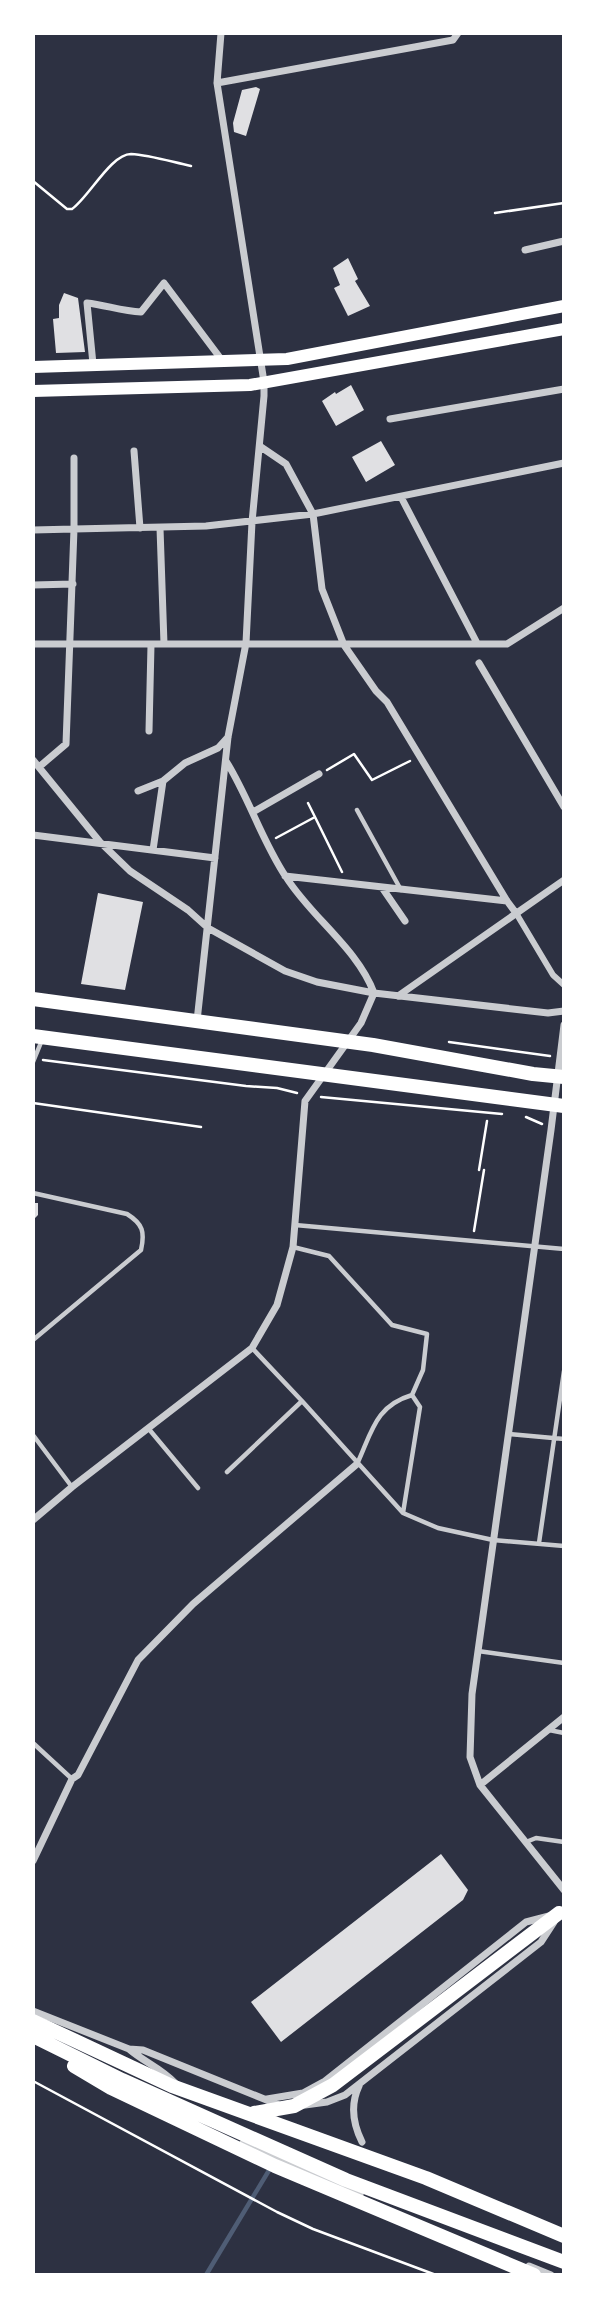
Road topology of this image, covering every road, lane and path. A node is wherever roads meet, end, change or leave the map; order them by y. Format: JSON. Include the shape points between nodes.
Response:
{"nodes":[{"id":1,"x":221,"y":33,"type":"edge"},
{"id":2,"x":458,"y":33,"type":"edge"},
{"id":3,"x":217,"y":83,"type":"junction"},
{"id":4,"x":191,"y":166,"type":"dead end"},
{"id":5,"x":33,"y":181,"type":"edge"},
{"id":6,"x":564,"y":203,"type":"edge"},
{"id":7,"x":495,"y":213,"type":"dead end"},
{"id":8,"x":564,"y":241,"type":"edge"},
{"id":9,"x":524,"y":250,"type":"dead end"},
{"id":10,"x":564,"y":306,"type":"edge"},
{"id":11,"x":564,"y":329,"type":"edge"},
{"id":12,"x":221,"y":359,"type":"junction"},
{"id":13,"x":260,"y":359,"type":"junction"},
{"id":14,"x":93,"y":364,"type":"junction"},
{"id":15,"x":33,"y":367,"type":"edge"},
{"id":16,"x":264,"y":382,"type":"junction"},
{"id":17,"x":564,"y":388,"type":"edge"},
{"id":18,"x":33,"y":391,"type":"edge"},
{"id":19,"x":390,"y":419,"type":"dead end"},
{"id":20,"x":261,"y":447,"type":"junction"},
{"id":21,"x":134,"y":451,"type":"dead end"},
{"id":22,"x":74,"y":458,"type":"dead end"},
{"id":23,"x":564,"y":463,"type":"edge"},
{"id":24,"x":401,"y":497,"type":"junction"},
{"id":25,"x":313,"y":514,"type":"junction"},
{"id":26,"x":252,"y":522,"type":"junction"},
{"id":27,"x":140,"y":528,"type":"junction"},
{"id":28,"x":160,"y":528,"type":"junction"},
{"id":29,"x":74,"y":529,"type":"junction"},
{"id":30,"x":33,"y":530,"type":"edge"},
{"id":31,"x":73,"y":584,"type":"junction"},
{"id":32,"x":33,"y":585,"type":"edge"},
{"id":33,"x":564,"y":608,"type":"edge"},
{"id":34,"x":70,"y":643,"type":"junction"},
{"id":35,"x":246,"y":643,"type":"junction"},
{"id":36,"x":477,"y":643,"type":"junction"},
{"id":37,"x":33,"y":644,"type":"edge"},
{"id":38,"x":164,"y":644,"type":"junction"},
{"id":39,"x":151,"y":645,"type":"junction"},
{"id":40,"x":344,"y":645,"type":"junction"},
{"id":41,"x":479,"y":663,"type":"dead end"},
{"id":42,"x":149,"y":731,"type":"dead end"},
{"id":43,"x":228,"y":737,"type":"junction"},
{"id":44,"x":419,"y":756,"type":"junction"},
{"id":45,"x":33,"y":760,"type":"edge"},
{"id":46,"x":226,"y":761,"type":"junction"},
{"id":47,"x":39,"y":767,"type":"junction"},
{"id":48,"x":319,"y":774,"type":"joint"},
{"id":49,"x":163,"y":781,"type":"junction"},
{"id":50,"x":138,"y":791,"type":"dead end"},
{"id":51,"x":308,"y":803,"type":"dead end"},
{"id":52,"x":564,"y":807,"type":"edge"},
{"id":53,"x":357,"y":810,"type":"dead end"},
{"id":54,"x":253,"y":811,"type":"junction"},
{"id":55,"x":315,"y":817,"type":"junction"},
{"id":56,"x":33,"y":835,"type":"edge"},
{"id":57,"x":100,"y":842,"type":"junction"},
{"id":58,"x":268,"y":842,"type":"junction"},
{"id":59,"x":153,"y":850,"type":"junction"},
{"id":60,"x":215,"y":858,"type":"junction"},
{"id":61,"x":285,"y":876,"type":"junction"},
{"id":62,"x":564,"y":880,"type":"edge"},
{"id":63,"x":347,"y":884,"type":"junction"},
{"id":64,"x":383,"y":889,"type":"junction"},
{"id":65,"x":401,"y":891,"type":"junction"},
{"id":66,"x":506,"y":901,"type":"junction"},
{"id":67,"x":516,"y":912,"type":"junction"},
{"id":68,"x":405,"y":921,"type":"dead end"},
{"id":69,"x":208,"y":928,"type":"junction"},
{"id":70,"x":564,"y":985,"type":"edge"},
{"id":71,"x":374,"y":993,"type":"junction"},
{"id":72,"x":398,"y":996,"type":"junction"},
{"id":73,"x":33,"y":999,"type":"edge"},
{"id":74,"x":564,"y":1011,"type":"edge"},
{"id":75,"x":197,"y":1021,"type":"junction"},
{"id":76,"x":564,"y":1025,"type":"edge"},
{"id":77,"x":38,"y":1036,"type":"edge"},
{"id":78,"x":345,"y":1042,"type":"junction"},
{"id":79,"x":34,"y":1060,"type":"edge"},
{"id":80,"x":323,"y":1074,"type":"junction"},
{"id":81,"x":561,"y":1076,"type":"edge"},
{"id":82,"x":308,"y":1095,"type":"junction"},
{"id":83,"x":33,"y":1103,"type":"edge"},
{"id":84,"x":559,"y":1105,"type":"edge"},
{"id":85,"x":513,"y":1115,"type":"dead end"},
{"id":86,"x":526,"y":1116,"type":"dead end"},
{"id":87,"x":487,"y":1121,"type":"dead end"},
{"id":88,"x":552,"y":1125,"type":"junction"},
{"id":89,"x":201,"y":1127,"type":"dead end"},
{"id":90,"x":479,"y":1170,"type":"dead end"},
{"id":91,"x":484,"y":1170,"type":"dead end"},
{"id":92,"x":33,"y":1193,"type":"edge"},
{"id":93,"x":295,"y":1225,"type":"junction"},
{"id":94,"x":472,"y":1241,"type":"junction"},
{"id":95,"x":534,"y":1245,"type":"junction"},
{"id":96,"x":293,"y":1247,"type":"junction"},
{"id":97,"x":564,"y":1249,"type":"edge"},
{"id":98,"x":33,"y":1340,"type":"edge"},
{"id":99,"x":251,"y":1348,"type":"junction"},
{"id":100,"x":564,"y":1371,"type":"edge"},
{"id":101,"x":412,"y":1395,"type":"junction"},
{"id":102,"x":303,"y":1401,"type":"junction"},
{"id":103,"x":148,"y":1427,"type":"junction"},
{"id":104,"x":509,"y":1434,"type":"junction"},
{"id":105,"x":33,"y":1436,"type":"edge"},
{"id":106,"x":553,"y":1438,"type":"junction"},
{"id":107,"x":564,"y":1439,"type":"edge"},
{"id":108,"x":357,"y":1464,"type":"junction"},
{"id":109,"x":227,"y":1472,"type":"dead end"},
{"id":110,"x":72,"y":1487,"type":"junction"},
{"id":111,"x":198,"y":1488,"type":"dead end"},
{"id":112,"x":403,"y":1513,"type":"junction"},
{"id":113,"x":33,"y":1520,"type":"edge"},
{"id":114,"x":493,"y":1540,"type":"junction"},
{"id":115,"x":539,"y":1543,"type":"junction"},
{"id":116,"x":564,"y":1546,"type":"edge"},
{"id":117,"x":478,"y":1651,"type":"junction"},
{"id":118,"x":564,"y":1663,"type":"edge"},
{"id":119,"x":564,"y":1717,"type":"edge"},
{"id":120,"x":548,"y":1730,"type":"junction"},
{"id":121,"x":564,"y":1733,"type":"edge"},
{"id":122,"x":33,"y":1743,"type":"edge"},
{"id":123,"x":72,"y":1779,"type":"junction"},
{"id":124,"x":480,"y":1785,"type":"junction"},
{"id":125,"x":33,"y":1841,"type":"edge"},
{"id":126,"x":564,"y":1842,"type":"edge"},
{"id":127,"x":525,"y":1843,"type":"junction"},
{"id":128,"x":40,"y":1848,"type":"junction"},
{"id":129,"x":33,"y":1861,"type":"edge"},
{"id":130,"x":564,"y":1890,"type":"edge"},
{"id":131,"x":559,"y":1913,"type":"junction"},
{"id":132,"x":33,"y":2011,"type":"edge"},
{"id":133,"x":33,"y":2021,"type":"edge"},
{"id":134,"x":33,"y":2036,"type":"edge"},
{"id":135,"x":33,"y":2042,"type":"edge"},
{"id":136,"x":129,"y":2049,"type":"junction"},
{"id":137,"x":33,"y":2081,"type":"edge"},
{"id":138,"x":361,"y":2083,"type":"junction"},
{"id":139,"x":262,"y":2099,"type":"junction"},
{"id":140,"x":177,"y":2105,"type":"junction"},
{"id":141,"x":362,"y":2142,"type":"dead end"},
{"id":142,"x":564,"y":2236,"type":"edge"},
{"id":143,"x":564,"y":2262,"type":"edge"},
{"id":144,"x":436,"y":2275,"type":"edge"},
{"id":145,"x":534,"y":2275,"type":"edge"},
{"id":146,"x":551,"y":2275,"type":"edge"}],
"edges":[{"from":1,"to":3,"type":"street"},
{"from":2,"to":3,"type":"street","via":[[453,40]]},
{"from":3,"to":13,"type":"street"},
{"from":4,"to":5,"type":"path","via":[[129,154],[116,158],[72,209]]},
{"from":6,"to":7,"type":"path"},
{"from":8,"to":9,"type":"street"},
{"from":10,"to":13,"type":"main road","via":[[287,359]]},
{"from":11,"to":16,"type":"main road"},
{"from":12,"to":13,"type":"main road"},
{"from":12,"to":14,"type":"main road"},
{"from":12,"to":14,"type":"street","via":[[162,280],[141,312],[87,303]]},
{"from":13,"to":16,"type":"street"},
{"from":14,"to":15,"type":"main road"},
{"from":16,"to":18,"type":"main road"},
{"from":16,"to":20,"type":"street"},
{"from":17,"to":19,"type":"street"},
{"from":20,"to":25,"type":"street","via":[[286,464]]},
{"from":20,"to":26,"type":"street"},
{"from":21,"to":27,"type":"street"},
{"from":22,"to":29,"type":"street"},
{"from":23,"to":24,"type":"street"},
{"from":24,"to":25,"type":"street"},
{"from":24,"to":36,"type":"street"},
{"from":25,"to":26,"type":"street"},
{"from":25,"to":40,"type":"street","via":[[322,589]]},
{"from":26,"to":28,"type":"street"},
{"from":26,"to":35,"type":"street"},
{"from":27,"to":28,"type":"street"},
{"from":27,"to":29,"type":"street"},
{"from":28,"to":38,"type":"street"},
{"from":29,"to":30,"type":"street"},
{"from":29,"to":31,"type":"street"},
{"from":31,"to":32,"type":"street"},
{"from":31,"to":34,"type":"street"},
{"from":33,"to":36,"type":"street","via":[[507,644]]},
{"from":34,"to":37,"type":"street"},
{"from":34,"to":39,"type":"street"},
{"from":34,"to":47,"type":"street","via":[[66,744]]},
{"from":35,"to":38,"type":"street"},
{"from":35,"to":40,"type":"street"},
{"from":35,"to":43,"type":"street"},
{"from":36,"to":40,"type":"street"},
{"from":38,"to":39,"type":"street"},
{"from":39,"to":42,"type":"street"},
{"from":40,"to":44,"type":"street","via":[[387,702]]},
{"from":41,"to":52,"type":"street"},
{"from":43,"to":46,"type":"street"},
{"from":43,"to":49,"type":"street","via":[[218,748],[185,763]]},
{"from":44,"to":48,"type":"path","via":[[372,780],[354,754]]},
{"from":44,"to":66,"type":"street"},
{"from":45,"to":47,"type":"street"},
{"from":46,"to":54,"type":"street"},
{"from":46,"to":60,"type":"street"},
{"from":47,"to":57,"type":"street"},
{"from":48,"to":54,"type":"street"},
{"from":49,"to":50,"type":"street"},
{"from":49,"to":59,"type":"street"},
{"from":51,"to":55,"type":"path"},
{"from":53,"to":65,"type":"lane"},
{"from":54,"to":58,"type":"street"},
{"from":55,"to":58,"type":"path"},
{"from":55,"to":63,"type":"path"},
{"from":56,"to":57,"type":"street"},
{"from":57,"to":59,"type":"street"},
{"from":57,"to":69,"type":"street","via":[[130,871]]},
{"from":58,"to":61,"type":"street"},
{"from":59,"to":60,"type":"street"},
{"from":60,"to":69,"type":"street"},
{"from":61,"to":63,"type":"street"},
{"from":61,"to":71,"type":"street","via":[[367,974]]},
{"from":62,"to":67,"type":"street"},
{"from":63,"to":64,"type":"street"},
{"from":64,"to":65,"type":"street"},
{"from":64,"to":68,"type":"street"},
{"from":65,"to":66,"type":"street"},
{"from":66,"to":67,"type":"street"},
{"from":67,"to":70,"type":"street"},
{"from":67,"to":72,"type":"street"},
{"from":69,"to":71,"type":"street","via":[[285,971]]},
{"from":69,"to":75,"type":"street"},
{"from":71,"to":72,"type":"street"},
{"from":71,"to":78,"type":"street","via":[[361,1023]]},
{"from":72,"to":74,"type":"street"},
{"from":73,"to":75,"type":"main road"},
{"from":75,"to":78,"type":"main road"},
{"from":76,"to":81,"type":"street"},
{"from":77,"to":79,"type":"lane"},
{"from":77,"to":80,"type":"main road"},
{"from":78,"to":80,"type":"street"},
{"from":78,"to":81,"type":"main road"},
{"from":79,"to":82,"type":"path"},
{"from":80,"to":82,"type":"street"},
{"from":80,"to":84,"type":"main road"},
{"from":81,"to":84,"type":"street"},
{"from":82,"to":85,"type":"path"},
{"from":82,"to":93,"type":"street"},
{"from":83,"to":89,"type":"path"},
{"from":84,"to":88,"type":"street"},
{"from":86,"to":88,"type":"path"},
{"from":87,"to":90,"type":"path"},
{"from":88,"to":95,"type":"street"},
{"from":91,"to":94,"type":"path"},
{"from":92,"to":98,"type":"lane","via":[[127,1214],[139,1221],[144,1234],[141,1250]]},
{"from":93,"to":94,"type":"lane"},
{"from":93,"to":96,"type":"street"},
{"from":94,"to":95,"type":"lane"},
{"from":95,"to":97,"type":"lane"},
{"from":95,"to":104,"type":"street"},
{"from":96,"to":99,"type":"street","via":[[277,1305]]},
{"from":96,"to":101,"type":"lane","via":[[329,1256],[392,1325],[427,1335],[424,1370]]},
{"from":99,"to":102,"type":"lane"},
{"from":99,"to":103,"type":"street"},
{"from":100,"to":106,"type":"lane"},
{"from":101,"to":108,"type":"lane","via":[[382,1410]]},
{"from":101,"to":112,"type":"lane","via":[[420,1407]]},
{"from":102,"to":108,"type":"lane"},
{"from":102,"to":109,"type":"lane"},
{"from":103,"to":110,"type":"street"},
{"from":103,"to":111,"type":"lane"},
{"from":104,"to":106,"type":"lane"},
{"from":104,"to":114,"type":"street"},
{"from":105,"to":110,"type":"lane"},
{"from":106,"to":107,"type":"lane"},
{"from":106,"to":115,"type":"lane"},
{"from":108,"to":112,"type":"lane"},
{"from":108,"to":123,"type":"street","via":[[193,1604],[138,1660]]},
{"from":110,"to":113,"type":"street"},
{"from":112,"to":114,"type":"lane","via":[[438,1528]]},
{"from":114,"to":115,"type":"lane"},
{"from":114,"to":117,"type":"street"},
{"from":115,"to":116,"type":"lane"},
{"from":117,"to":118,"type":"lane"},
{"from":117,"to":124,"type":"street","via":[[470,1757]]},
{"from":119,"to":120,"type":"street"},
{"from":120,"to":121,"type":"lane"},
{"from":120,"to":124,"type":"street"},
{"from":122,"to":123,"type":"lane"},
{"from":123,"to":128,"type":"street"},
{"from":124,"to":127,"type":"street"},
{"from":125,"to":128,"type":"lane"},
{"from":126,"to":127,"type":"lane","via":[[536,1838]]},
{"from":127,"to":130,"type":"street"},
{"from":128,"to":129,"type":"street"},
{"from":131,"to":138,"type":"street","via":[[541,1942]]},
{"from":131,"to":139,"type":"street","via":[[526,1922],[325,2081],[303,2093]]},
{"from":131,"to":140,"type":"main road","via":[[333,2085],[294,2106],[226,2113]]},
{"from":132,"to":136,"type":"street"},
{"from":133,"to":142,"type":"main road","via":[[172,2086],[426,2178]]},
{"from":134,"to":140,"type":"main road"},
{"from":135,"to":145,"type":"main road","via":[[111,2088],[275,2166]]},
{"from":136,"to":139,"type":"street","via":[[143,2050]]},
{"from":136,"to":146,"type":"street","via":[[173,2080],[197,2110],[227,2136]]},
{"from":137,"to":144,"type":"path","via":[[277,2212]]},
{"from":138,"to":139,"type":"street","via":[[327,2102],[284,2105]]},
{"from":138,"to":141,"type":"street","via":[[352,2106]]},
{"from":140,"to":143,"type":"main road","via":[[346,2180]]}]}
